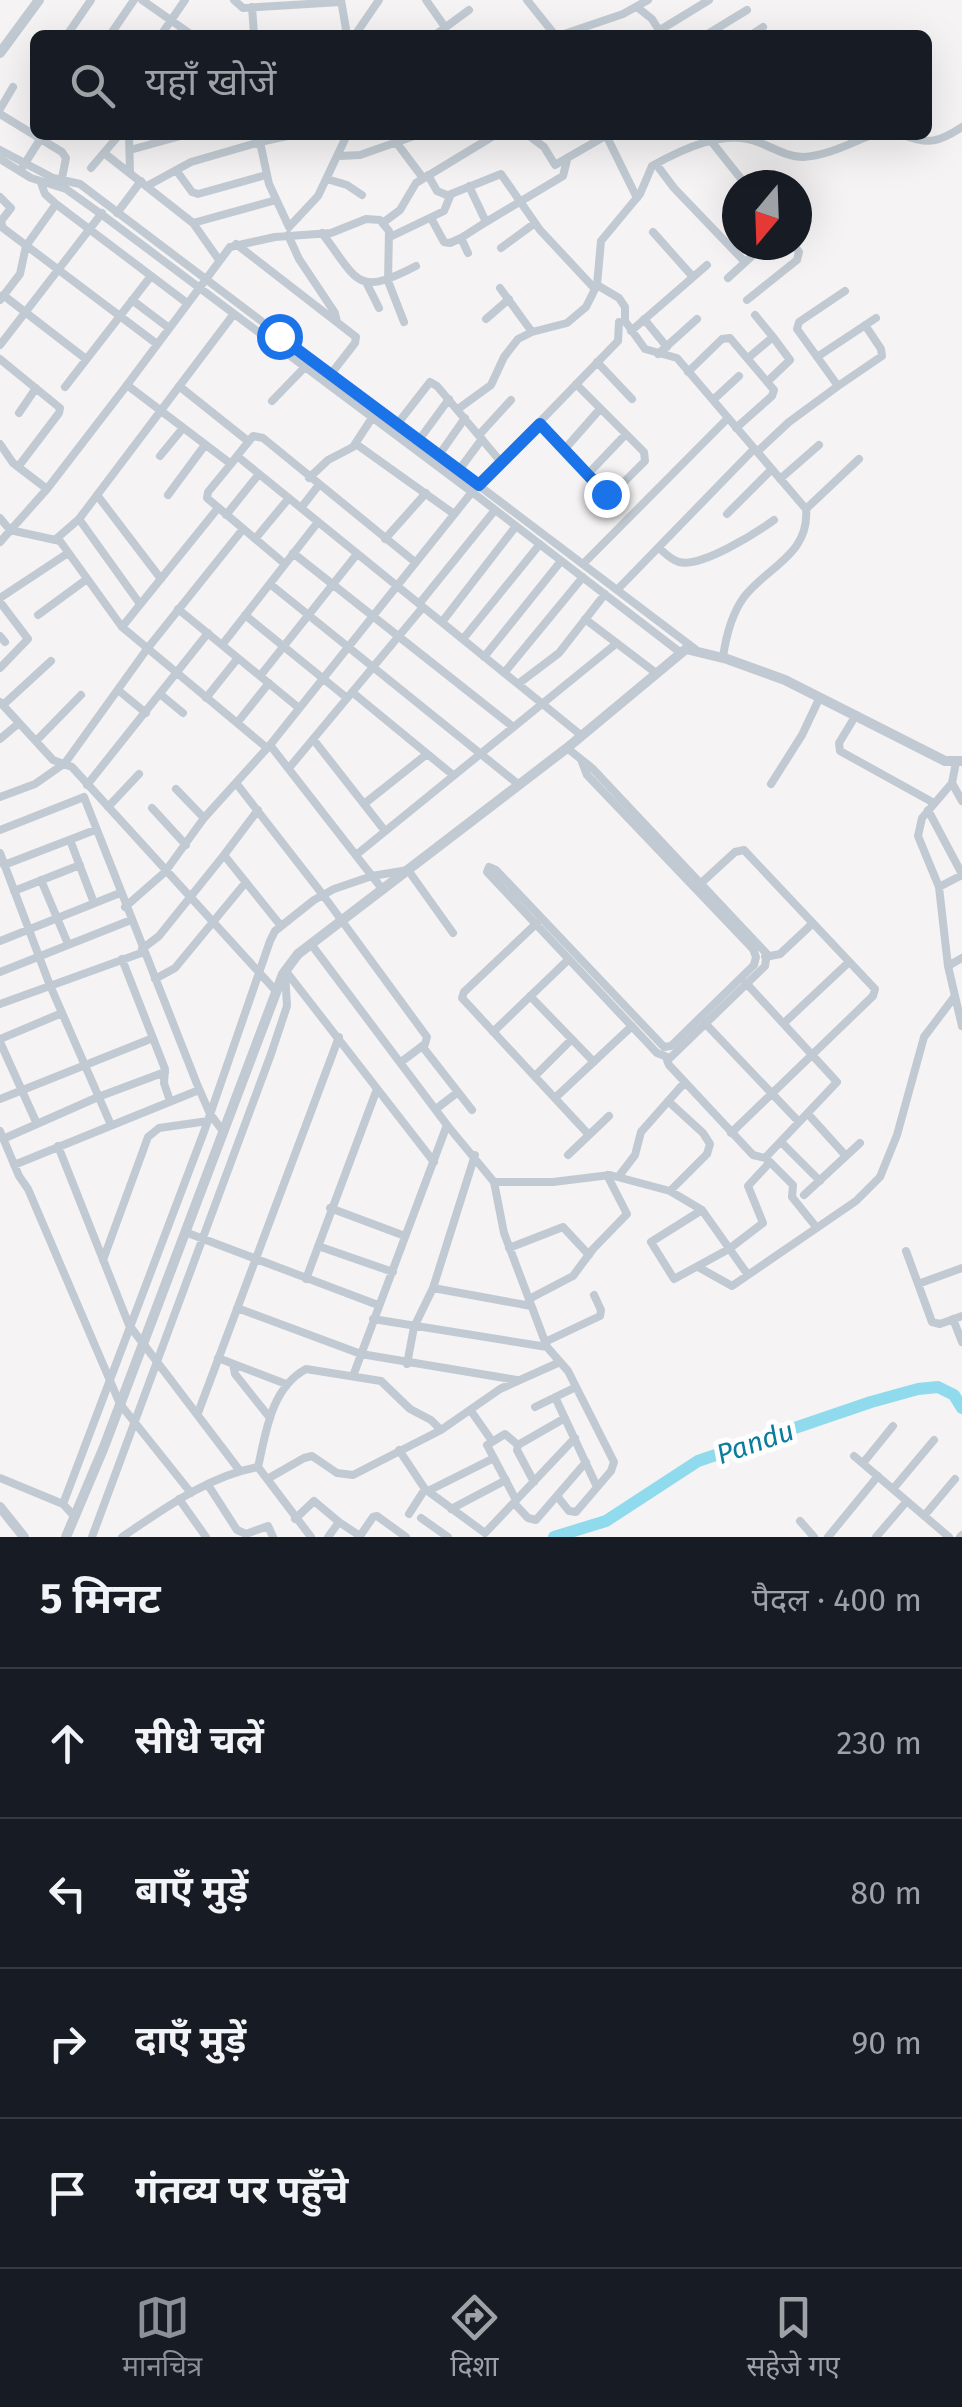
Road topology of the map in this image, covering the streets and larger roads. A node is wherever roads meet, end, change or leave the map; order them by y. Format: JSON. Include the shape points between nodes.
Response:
{"nodes":[{"id":1,"x":39,"y":0,"type":"edge"},
{"id":2,"x":91,"y":0,"type":"edge"},
{"id":3,"x":142,"y":0,"type":"edge"},
{"id":4,"x":185,"y":0,"type":"edge"},
{"id":5,"x":234,"y":0,"type":"edge"},
{"id":6,"x":379,"y":0,"type":"edge"},
{"id":7,"x":426,"y":0,"type":"edge"},
{"id":8,"x":527,"y":0,"type":"edge"},
{"id":9,"x":626,"y":0,"type":"edge"},
{"id":10,"x":648,"y":0,"type":"edge"},
{"id":11,"x":709,"y":0,"type":"edge"},
{"id":12,"x":130,"y":1,"type":"edge"},
{"id":13,"x":341,"y":1,"type":"edge"},
{"id":14,"x":252,"y":7,"type":"junction"},
{"id":15,"x":634,"y":8,"type":"junction"},
{"id":16,"x":468,"y":10,"type":"dead end"},
{"id":17,"x":747,"y":10,"type":"dead end"},
{"id":18,"x":171,"y":20,"type":"junction"},
{"id":19,"x":445,"y":27,"type":"junction"},
{"id":20,"x":763,"y":27,"type":"dead end"},
{"id":21,"x":70,"y":30,"type":"edge"},
{"id":22,"x":113,"y":30,"type":"edge"},
{"id":23,"x":164,"y":30,"type":"edge"},
{"id":24,"x":185,"y":30,"type":"edge"},
{"id":25,"x":254,"y":30,"type":"edge"},
{"id":26,"x":346,"y":30,"type":"edge"},
{"id":27,"x":359,"y":30,"type":"edge"},
{"id":28,"x":441,"y":30,"type":"edge"},
{"id":29,"x":554,"y":30,"type":"edge"},
{"id":30,"x":572,"y":30,"type":"edge"},
{"id":31,"x":659,"y":30,"type":"edge"},
{"id":32,"x":664,"y":30,"type":"edge"},
{"id":33,"x":714,"y":30,"type":"edge"},
{"id":34,"x":759,"y":30,"type":"edge"},
{"id":35,"x":0,"y":53,"type":"edge"},
{"id":36,"x":13,"y":88,"type":"dead end"},
{"id":37,"x":0,"y":112,"type":"edge"},
{"id":38,"x":962,"y":127,"type":"edge"},
{"id":39,"x":30,"y":130,"type":"edge"},
{"id":40,"x":40,"y":140,"type":"edge"},
{"id":41,"x":46,"y":140,"type":"edge"},
{"id":42,"x":114,"y":140,"type":"edge"},
{"id":43,"x":129,"y":140,"type":"edge"},
{"id":44,"x":152,"y":140,"type":"edge"},
{"id":45,"x":253,"y":140,"type":"edge"},
{"id":46,"x":345,"y":140,"type":"edge"},
{"id":47,"x":402,"y":140,"type":"edge"},
{"id":48,"x":486,"y":140,"type":"edge"},
{"id":49,"x":535,"y":140,"type":"edge"},
{"id":50,"x":598,"y":140,"type":"edge"},
{"id":51,"x":608,"y":140,"type":"edge"},
{"id":52,"x":716,"y":140,"type":"edge"},
{"id":53,"x":754,"y":140,"type":"edge"},
{"id":54,"x":859,"y":140,"type":"edge"},
{"id":55,"x":920,"y":140,"type":"edge"},
{"id":56,"x":711,"y":141,"type":"junction"},
{"id":57,"x":396,"y":142,"type":"junction"},
{"id":58,"x":0,"y":150,"type":"edge"},
{"id":59,"x":130,"y":150,"type":"junction"},
{"id":60,"x":104,"y":152,"type":"junction"},
{"id":61,"x":340,"y":156,"type":"junction"},
{"id":62,"x":0,"y":159,"type":"edge"},
{"id":63,"x":567,"y":160,"type":"junction"},
{"id":64,"x":656,"y":164,"type":"junction"},
{"id":65,"x":22,"y":168,"type":"junction"},
{"id":66,"x":91,"y":168,"type":"dead end"},
{"id":67,"x":176,"y":170,"type":"junction"},
{"id":68,"x":734,"y":170,"type":"edge"},
{"id":69,"x":130,"y":173,"type":"junction"},
{"id":70,"x":266,"y":175,"type":"junction"},
{"id":71,"x":426,"y":177,"type":"junction"},
{"id":72,"x":328,"y":179,"type":"junction"},
{"id":73,"x":42,"y":183,"type":"junction"},
{"id":74,"x":61,"y":183,"type":"junction"},
{"id":75,"x":144,"y":184,"type":"junction"},
{"id":76,"x":469,"y":186,"type":"junction"},
{"id":77,"x":362,"y":195,"type":"dead end"},
{"id":78,"x":448,"y":196,"type":"junction"},
{"id":79,"x":0,"y":197,"type":"edge"},
{"id":80,"x":636,"y":198,"type":"junction"},
{"id":81,"x":276,"y":200,"type":"junction"},
{"id":82,"x":521,"y":200,"type":"junction"},
{"id":83,"x":56,"y":204,"type":"junction"},
{"id":84,"x":107,"y":205,"type":"junction"},
{"id":85,"x":117,"y":213,"type":"junction"},
{"id":86,"x":101,"y":214,"type":"junction"},
{"id":87,"x":431,"y":218,"type":"junction"},
{"id":88,"x":384,"y":222,"type":"junction"},
{"id":89,"x":486,"y":222,"type":"junction"},
{"id":90,"x":192,"y":223,"type":"junction"},
{"id":91,"x":535,"y":223,"type":"junction"},
{"id":92,"x":90,"y":230,"type":"junction"},
{"id":93,"x":653,"y":232,"type":"dead end"},
{"id":94,"x":286,"y":233,"type":"junction"},
{"id":95,"x":322,"y":233,"type":"junction"},
{"id":96,"x":390,"y":237,"type":"junction"},
{"id":97,"x":461,"y":238,"type":"junction"},
{"id":98,"x":236,"y":244,"type":"junction"},
{"id":99,"x":26,"y":246,"type":"junction"},
{"id":100,"x":501,"y":248,"type":"dead end"},
{"id":101,"x":468,"y":252,"type":"dead end"},
{"id":102,"x":219,"y":260,"type":"junction"},
{"id":103,"x":798,"y":260,"type":"edge"},
{"id":104,"x":745,"y":262,"type":"joint"},
{"id":105,"x":707,"y":265,"type":"dead end"},
{"id":106,"x":416,"y":266,"type":"dead end"},
{"id":107,"x":58,"y":270,"type":"junction"},
{"id":108,"x":151,"y":276,"type":"junction"},
{"id":109,"x":692,"y":278,"type":"junction"},
{"id":110,"x":728,"y":278,"type":"dead end"},
{"id":111,"x":204,"y":279,"type":"junction"},
{"id":112,"x":388,"y":280,"type":"junction"},
{"id":113,"x":368,"y":284,"type":"junction"},
{"id":114,"x":596,"y":287,"type":"junction"},
{"id":115,"x":500,"y":288,"type":"dead end"},
{"id":116,"x":197,"y":289,"type":"junction"},
{"id":117,"x":846,"y":291,"type":"dead end"},
{"id":118,"x":1,"y":296,"type":"edge"},
{"id":119,"x":231,"y":299,"type":"junction"},
{"id":120,"x":508,"y":299,"type":"junction"},
{"id":121,"x":132,"y":300,"type":"junction"},
{"id":122,"x":748,"y":300,"type":"dead end"},
{"id":123,"x":187,"y":303,"type":"junction"},
{"id":124,"x":224,"y":308,"type":"junction"},
{"id":125,"x":379,"y":308,"type":"dead end"},
{"id":126,"x":26,"y":313,"type":"junction"},
{"id":127,"x":233,"y":315,"type":"junction"},
{"id":128,"x":754,"y":315,"type":"dead end"},
{"id":129,"x":120,"y":316,"type":"junction"},
{"id":130,"x":876,"y":318,"type":"dead end"},
{"id":131,"x":486,"y":319,"type":"dead end"},
{"id":132,"x":698,"y":319,"type":"dead end"},
{"id":133,"x":644,"y":320,"type":"junction"},
{"id":134,"x":337,"y":322,"type":"junction"},
{"id":135,"x":404,"y":322,"type":"dead end"},
{"id":136,"x":618,"y":322,"type":"dead end"},
{"id":137,"x":865,"y":325,"type":"junction"},
{"id":138,"x":169,"y":328,"type":"junction"},
{"id":139,"x":632,"y":331,"type":"junction"},
{"id":140,"x":532,"y":332,"type":"junction"},
{"id":141,"x":279,"y":336,"type":"junction"},
{"id":142,"x":772,"y":337,"type":"junction"},
{"id":143,"x":0,"y":344,"type":"edge"},
{"id":144,"x":157,"y":344,"type":"junction"},
{"id":145,"x":273,"y":345,"type":"junction"},
{"id":146,"x":667,"y":346,"type":"junction"},
{"id":147,"x":658,"y":354,"type":"junction"},
{"id":148,"x":304,"y":355,"type":"junction"},
{"id":149,"x":817,"y":357,"type":"junction"},
{"id":150,"x":748,"y":358,"type":"junction"},
{"id":151,"x":0,"y":359,"type":"edge"},
{"id":152,"x":86,"y":359,"type":"junction"},
{"id":153,"x":597,"y":362,"type":"junction"},
{"id":154,"x":301,"y":366,"type":"junction"},
{"id":155,"x":688,"y":372,"type":"junction"},
{"id":156,"x":739,"y":376,"type":"dead end"},
{"id":157,"x":328,"y":379,"type":"junction"},
{"id":158,"x":768,"y":381,"type":"junction"},
{"id":159,"x":576,"y":384,"type":"junction"},
{"id":160,"x":128,"y":385,"type":"junction"},
{"id":161,"x":179,"y":386,"type":"junction"},
{"id":162,"x":838,"y":386,"type":"junction"},
{"id":163,"x":65,"y":387,"type":"dead end"},
{"id":164,"x":36,"y":388,"type":"junction"},
{"id":165,"x":448,"y":399,"type":"junction"},
{"id":166,"x":632,"y":399,"type":"dead end"},
{"id":167,"x":511,"y":400,"type":"dead end"},
{"id":168,"x":713,"y":400,"type":"junction"},
{"id":169,"x":272,"y":401,"type":"dead end"},
{"id":170,"x":458,"y":409,"type":"junction"},
{"id":171,"x":600,"y":409,"type":"junction"},
{"id":172,"x":160,"y":410,"type":"junction"},
{"id":173,"x":19,"y":413,"type":"dead end"},
{"id":174,"x":372,"y":418,"type":"junction"},
{"id":175,"x":465,"y":418,"type":"junction"},
{"id":176,"x":728,"y":418,"type":"junction"},
{"id":177,"x":540,"y":424,"type":"junction"},
{"id":178,"x":183,"y":428,"type":"junction"},
{"id":179,"x":394,"y":428,"type":"junction"},
{"id":180,"x":736,"y":428,"type":"junction"},
{"id":181,"x":626,"y":434,"type":"junction"},
{"id":182,"x":480,"y":437,"type":"junction"},
{"id":183,"x":248,"y":441,"type":"junction"},
{"id":184,"x":0,"y":444,"type":"edge"},
{"id":185,"x":356,"y":444,"type":"junction"},
{"id":186,"x":206,"y":445,"type":"junction"},
{"id":187,"x":416,"y":445,"type":"junction"},
{"id":188,"x":819,"y":445,"type":"dead end"},
{"id":189,"x":564,"y":450,"type":"junction"},
{"id":190,"x":756,"y":450,"type":"junction"},
{"id":191,"x":160,"y":456,"type":"dead end"},
{"id":192,"x":439,"y":456,"type":"junction"},
{"id":193,"x":859,"y":459,"type":"dead end"},
{"id":194,"x":234,"y":460,"type":"junction"},
{"id":195,"x":501,"y":462,"type":"junction"},
{"id":196,"x":15,"y":465,"type":"junction"},
{"id":197,"x":0,"y":467,"type":"edge"},
{"id":198,"x":772,"y":469,"type":"junction"},
{"id":199,"x":459,"y":470,"type":"junction"},
{"id":200,"x":259,"y":474,"type":"junction"},
{"id":201,"x":586,"y":474,"type":"junction"},
{"id":202,"x":309,"y":478,"type":"junction"},
{"id":203,"x":780,"y":479,"type":"junction"},
{"id":204,"x":318,"y":486,"type":"junction"},
{"id":205,"x":475,"y":488,"type":"junction"},
{"id":206,"x":46,"y":489,"type":"junction"},
{"id":207,"x":426,"y":493,"type":"junction"},
{"id":208,"x":168,"y":494,"type":"dead end"},
{"id":209,"x":97,"y":495,"type":"junction"},
{"id":210,"x":289,"y":498,"type":"junction"},
{"id":211,"x":301,"y":508,"type":"junction"},
{"id":212,"x":806,"y":509,"type":"junction"},
{"id":213,"x":495,"y":510,"type":"junction"},
{"id":214,"x":222,"y":511,"type":"junction"},
{"id":215,"x":454,"y":514,"type":"junction"},
{"id":216,"x":728,"y":514,"type":"dead end"},
{"id":217,"x":0,"y":518,"type":"edge"},
{"id":218,"x":80,"y":519,"type":"junction"},
{"id":219,"x":774,"y":520,"type":"dead end"},
{"id":220,"x":318,"y":522,"type":"junction"},
{"id":221,"x":516,"y":526,"type":"junction"},
{"id":222,"x":243,"y":529,"type":"junction"},
{"id":223,"x":10,"y":530,"type":"junction"},
{"id":224,"x":56,"y":538,"type":"junction"},
{"id":225,"x":255,"y":539,"type":"junction"},
{"id":226,"x":386,"y":539,"type":"junction"},
{"id":227,"x":0,"y":542,"type":"edge"},
{"id":228,"x":540,"y":544,"type":"junction"},
{"id":229,"x":659,"y":548,"type":"junction"},
{"id":230,"x":68,"y":552,"type":"junction"},
{"id":231,"x":294,"y":553,"type":"junction"},
{"id":232,"x":357,"y":554,"type":"junction"},
{"id":233,"x":561,"y":560,"type":"junction"},
{"id":234,"x":416,"y":562,"type":"junction"},
{"id":235,"x":285,"y":564,"type":"junction"},
{"id":236,"x":583,"y":564,"type":"junction"},
{"id":237,"x":583,"y":578,"type":"junction"},
{"id":238,"x":87,"y":579,"type":"junction"},
{"id":239,"x":161,"y":579,"type":"junction"},
{"id":240,"x":270,"y":584,"type":"junction"},
{"id":241,"x":333,"y":584,"type":"junction"},
{"id":242,"x":397,"y":586,"type":"junction"},
{"id":243,"x":617,"y":590,"type":"junction"},
{"id":244,"x":605,"y":594,"type":"junction"},
{"id":245,"x":0,"y":600,"type":"edge"},
{"id":246,"x":140,"y":604,"type":"junction"},
{"id":247,"x":421,"y":605,"type":"junction"},
{"id":248,"x":178,"y":609,"type":"junction"},
{"id":249,"x":38,"y":615,"type":"dead end"},
{"id":250,"x":245,"y":615,"type":"junction"},
{"id":251,"x":309,"y":615,"type":"junction"},
{"id":252,"x":372,"y":615,"type":"junction"},
{"id":253,"x":585,"y":619,"type":"junction"},
{"id":254,"x":442,"y":622,"type":"junction"},
{"id":255,"x":122,"y":627,"type":"junction"},
{"id":256,"x":208,"y":633,"type":"junction"},
{"id":257,"x":398,"y":636,"type":"junction"},
{"id":258,"x":463,"y":639,"type":"junction"},
{"id":259,"x":617,"y":643,"type":"junction"},
{"id":260,"x":222,"y":645,"type":"junction"},
{"id":261,"x":284,"y":646,"type":"junction"},
{"id":262,"x":348,"y":646,"type":"junction"},
{"id":263,"x":147,"y":649,"type":"junction"},
{"id":264,"x":695,"y":649,"type":"junction"},
{"id":265,"x":681,"y":653,"type":"junction"},
{"id":266,"x":484,"y":656,"type":"junction"},
{"id":267,"x":238,"y":658,"type":"junction"},
{"id":268,"x":722,"y":658,"type":"junction"},
{"id":269,"x":51,"y":661,"type":"dead end"},
{"id":270,"x":373,"y":667,"type":"junction"},
{"id":271,"x":0,"y":668,"type":"edge"},
{"id":272,"x":504,"y":673,"type":"junction"},
{"id":273,"x":656,"y":673,"type":"junction"},
{"id":274,"x":176,"y":674,"type":"junction"},
{"id":275,"x":260,"y":676,"type":"junction"},
{"id":276,"x":324,"y":678,"type":"junction"},
{"id":277,"x":269,"y":683,"type":"junction"},
{"id":278,"x":518,"y":684,"type":"junction"},
{"id":279,"x":118,"y":690,"type":"junction"},
{"id":280,"x":160,"y":694,"type":"junction"},
{"id":281,"x":81,"y":695,"type":"dead end"},
{"id":282,"x":349,"y":695,"type":"junction"},
{"id":283,"x":820,"y":697,"type":"junction"},
{"id":284,"x":206,"y":698,"type":"junction"},
{"id":285,"x":1,"y":703,"type":"edge"},
{"id":286,"x":542,"y":703,"type":"junction"},
{"id":287,"x":300,"y":708,"type":"junction"},
{"id":288,"x":146,"y":713,"type":"junction"},
{"id":289,"x":183,"y":714,"type":"dead end"},
{"id":290,"x":856,"y":715,"type":"junction"},
{"id":291,"x":20,"y":723,"type":"junction"},
{"id":292,"x":236,"y":723,"type":"junction"},
{"id":293,"x":512,"y":726,"type":"junction"},
{"id":294,"x":582,"y":736,"type":"junction"},
{"id":295,"x":0,"y":740,"type":"edge"},
{"id":296,"x":312,"y":740,"type":"junction"},
{"id":297,"x":36,"y":741,"type":"junction"},
{"id":298,"x":268,"y":746,"type":"junction"},
{"id":299,"x":567,"y":748,"type":"junction"},
{"id":300,"x":480,"y":753,"type":"junction"},
{"id":301,"x":427,"y":754,"type":"junction"},
{"id":302,"x":959,"y":761,"type":"edge"},
{"id":303,"x":65,"y":763,"type":"junction"},
{"id":304,"x":288,"y":768,"type":"junction"},
{"id":305,"x":139,"y":774,"type":"dead end"},
{"id":306,"x":453,"y":775,"type":"junction"},
{"id":307,"x":952,"y":782,"type":"junction"},
{"id":308,"x":236,"y":783,"type":"junction"},
{"id":309,"x":518,"y":784,"type":"junction"},
{"id":310,"x":771,"y":784,"type":"dead end"},
{"id":311,"x":91,"y":788,"type":"junction"},
{"id":312,"x":176,"y":789,"type":"dead end"},
{"id":313,"x":0,"y":797,"type":"edge"},
{"id":314,"x":84,"y":797,"type":"junction"},
{"id":315,"x":961,"y":797,"type":"edge"},
{"id":316,"x":364,"y":804,"type":"junction"},
{"id":317,"x":931,"y":806,"type":"junction"},
{"id":318,"x":108,"y":807,"type":"junction"},
{"id":319,"x":152,"y":808,"type":"dead end"},
{"id":320,"x":258,"y":810,"type":"junction"},
{"id":321,"x":204,"y":818,"type":"junction"},
{"id":322,"x":0,"y":830,"type":"edge"},
{"id":323,"x":95,"y":830,"type":"junction"},
{"id":324,"x":385,"y":831,"type":"junction"},
{"id":325,"x":70,"y":840,"type":"junction"},
{"id":326,"x":186,"y":845,"type":"junction"},
{"id":327,"x":0,"y":852,"type":"edge"},
{"id":328,"x":224,"y":855,"type":"junction"},
{"id":329,"x":356,"y":855,"type":"junction"},
{"id":330,"x":80,"y":864,"type":"junction"},
{"id":331,"x":2,"y":866,"type":"edge"},
{"id":332,"x":408,"y":870,"type":"junction"},
{"id":333,"x":165,"y":872,"type":"junction"},
{"id":334,"x":962,"y":874,"type":"edge"},
{"id":335,"x":372,"y":876,"type":"junction"},
{"id":336,"x":41,"y":880,"type":"junction"},
{"id":337,"x":246,"y":882,"type":"junction"},
{"id":338,"x":698,"y":886,"type":"junction"},
{"id":339,"x":939,"y":888,"type":"junction"},
{"id":340,"x":383,"y":890,"type":"junction"},
{"id":341,"x":14,"y":891,"type":"junction"},
{"id":342,"x":120,"y":893,"type":"junction"},
{"id":343,"x":324,"y":895,"type":"junction"},
{"id":344,"x":190,"y":897,"type":"junction"},
{"id":345,"x":94,"y":903,"type":"junction"},
{"id":346,"x":125,"y":907,"type":"junction"},
{"id":347,"x":58,"y":919,"type":"junction"},
{"id":348,"x":131,"y":920,"type":"junction"},
{"id":349,"x":213,"y":922,"type":"junction"},
{"id":350,"x":342,"y":922,"type":"junction"},
{"id":351,"x":538,"y":922,"type":"junction"},
{"id":352,"x":812,"y":924,"type":"junction"},
{"id":353,"x":281,"y":926,"type":"junction"},
{"id":354,"x":29,"y":930,"type":"junction"},
{"id":355,"x":454,"y":933,"type":"dead end"},
{"id":356,"x":1,"y":938,"type":"edge"},
{"id":357,"x":68,"y":944,"type":"junction"},
{"id":358,"x":312,"y":944,"type":"junction"},
{"id":359,"x":143,"y":950,"type":"junction"},
{"id":360,"x":38,"y":955,"type":"junction"},
{"id":361,"x":571,"y":956,"type":"junction"},
{"id":362,"x":756,"y":957,"type":"junction"},
{"id":363,"x":768,"y":958,"type":"junction"},
{"id":364,"x":962,"y":958,"type":"edge"},
{"id":365,"x":122,"y":959,"type":"junction"},
{"id":366,"x":849,"y":962,"type":"junction"},
{"id":367,"x":948,"y":966,"type":"junction"},
{"id":368,"x":285,"y":970,"type":"junction"},
{"id":369,"x":0,"y":972,"type":"edge"},
{"id":370,"x":260,"y":974,"type":"junction"},
{"id":371,"x":154,"y":979,"type":"junction"},
{"id":372,"x":744,"y":980,"type":"junction"},
{"id":373,"x":49,"y":984,"type":"junction"},
{"id":374,"x":276,"y":991,"type":"junction"},
{"id":375,"x":530,"y":996,"type":"junction"},
{"id":376,"x":955,"y":996,"type":"junction"},
{"id":377,"x":0,"y":1004,"type":"edge"},
{"id":378,"x":960,"y":1007,"type":"edge"},
{"id":379,"x":62,"y":1012,"type":"junction"},
{"id":380,"x":702,"y":1020,"type":"junction"},
{"id":381,"x":243,"y":1022,"type":"junction"},
{"id":382,"x":784,"y":1023,"type":"junction"},
{"id":383,"x":635,"y":1024,"type":"junction"},
{"id":384,"x":962,"y":1026,"type":"edge"},
{"id":385,"x":261,"y":1029,"type":"junction"},
{"id":386,"x":493,"y":1032,"type":"junction"},
{"id":387,"x":152,"y":1038,"type":"junction"},
{"id":388,"x":339,"y":1038,"type":"junction"},
{"id":389,"x":572,"y":1039,"type":"junction"},
{"id":390,"x":0,"y":1040,"type":"edge"},
{"id":391,"x":422,"y":1046,"type":"junction"},
{"id":392,"x":668,"y":1048,"type":"junction"},
{"id":393,"x":812,"y":1055,"type":"junction"},
{"id":394,"x":186,"y":1057,"type":"junction"},
{"id":395,"x":666,"y":1058,"type":"junction"},
{"id":396,"x":401,"y":1062,"type":"junction"},
{"id":397,"x":594,"y":1062,"type":"junction"},
{"id":398,"x":85,"y":1066,"type":"junction"},
{"id":399,"x":165,"y":1070,"type":"junction"},
{"id":400,"x":535,"y":1076,"type":"junction"},
{"id":401,"x":685,"y":1082,"type":"junction"},
{"id":402,"x":377,"y":1088,"type":"junction"},
{"id":403,"x":200,"y":1090,"type":"junction"},
{"id":404,"x":23,"y":1092,"type":"junction"},
{"id":405,"x":458,"y":1092,"type":"junction"},
{"id":406,"x":771,"y":1094,"type":"junction"},
{"id":407,"x":98,"y":1097,"type":"junction"},
{"id":408,"x":555,"y":1098,"type":"junction"},
{"id":409,"x":0,"y":1099,"type":"edge"},
{"id":410,"x":668,"y":1101,"type":"junction"},
{"id":411,"x":170,"y":1102,"type":"junction"},
{"id":412,"x":436,"y":1109,"type":"junction"},
{"id":413,"x":472,"y":1110,"type":"dead end"},
{"id":414,"x":808,"y":1114,"type":"junction"},
{"id":415,"x":609,"y":1116,"type":"dead end"},
{"id":416,"x":209,"y":1118,"type":"junction"},
{"id":417,"x":799,"y":1122,"type":"junction"},
{"id":418,"x":37,"y":1124,"type":"junction"},
{"id":419,"x":110,"y":1124,"type":"junction"},
{"id":420,"x":447,"y":1125,"type":"junction"},
{"id":421,"x":223,"y":1131,"type":"junction"},
{"id":422,"x":731,"y":1133,"type":"junction"},
{"id":423,"x":2,"y":1135,"type":"edge"},
{"id":424,"x":590,"y":1135,"type":"junction"},
{"id":425,"x":781,"y":1142,"type":"junction"},
{"id":426,"x":860,"y":1143,"type":"dead end"},
{"id":427,"x":58,"y":1146,"type":"junction"},
{"id":428,"x":475,"y":1155,"type":"junction"},
{"id":429,"x":568,"y":1155,"type":"dead end"},
{"id":430,"x":846,"y":1156,"type":"junction"},
{"id":431,"x":434,"y":1162,"type":"junction"},
{"id":432,"x":14,"y":1164,"type":"junction"},
{"id":433,"x":607,"y":1175,"type":"junction"},
{"id":434,"x":619,"y":1176,"type":"junction"},
{"id":435,"x":820,"y":1180,"type":"junction"},
{"id":436,"x":494,"y":1182,"type":"junction"},
{"id":437,"x":670,"y":1191,"type":"junction"},
{"id":438,"x":804,"y":1195,"type":"dead end"},
{"id":439,"x":330,"y":1208,"type":"junction"},
{"id":440,"x":702,"y":1210,"type":"junction"},
{"id":441,"x":817,"y":1228,"type":"junction"},
{"id":442,"x":185,"y":1232,"type":"junction"},
{"id":443,"x":405,"y":1236,"type":"junction"},
{"id":444,"x":201,"y":1238,"type":"junction"},
{"id":445,"x":318,"y":1246,"type":"junction"},
{"id":446,"x":509,"y":1248,"type":"junction"},
{"id":447,"x":728,"y":1250,"type":"junction"},
{"id":448,"x":906,"y":1250,"type":"dead end"},
{"id":449,"x":589,"y":1255,"type":"junction"},
{"id":450,"x":255,"y":1259,"type":"junction"},
{"id":451,"x":104,"y":1260,"type":"junction"},
{"id":452,"x":698,"y":1268,"type":"junction"},
{"id":453,"x":962,"y":1268,"type":"edge"},
{"id":454,"x":393,"y":1272,"type":"junction"},
{"id":455,"x":748,"y":1275,"type":"junction"},
{"id":456,"x":306,"y":1279,"type":"junction"},
{"id":457,"x":918,"y":1284,"type":"junction"},
{"id":458,"x":433,"y":1288,"type":"junction"},
{"id":459,"x":594,"y":1295,"type":"dead end"},
{"id":460,"x":530,"y":1303,"type":"junction"},
{"id":461,"x":378,"y":1305,"type":"junction"},
{"id":462,"x":237,"y":1308,"type":"junction"},
{"id":463,"x":958,"y":1317,"type":"edge"},
{"id":464,"x":373,"y":1320,"type":"junction"},
{"id":465,"x":129,"y":1325,"type":"junction"},
{"id":466,"x":414,"y":1327,"type":"junction"},
{"id":467,"x":962,"y":1342,"type":"edge"},
{"id":468,"x":143,"y":1343,"type":"junction"},
{"id":469,"x":546,"y":1344,"type":"junction"},
{"id":470,"x":361,"y":1354,"type":"junction"},
{"id":471,"x":218,"y":1358,"type":"junction"},
{"id":472,"x":156,"y":1360,"type":"junction"},
{"id":473,"x":560,"y":1362,"type":"junction"},
{"id":474,"x":233,"y":1364,"type":"junction"},
{"id":475,"x":406,"y":1364,"type":"junction"},
{"id":476,"x":354,"y":1376,"type":"junction"},
{"id":477,"x":108,"y":1379,"type":"junction"},
{"id":478,"x":518,"y":1380,"type":"junction"},
{"id":479,"x":286,"y":1384,"type":"junction"},
{"id":480,"x":576,"y":1386,"type":"junction"},
{"id":481,"x":555,"y":1397,"type":"junction"},
{"id":482,"x":120,"y":1404,"type":"junction"},
{"id":483,"x":535,"y":1407,"type":"dead end"},
{"id":484,"x":471,"y":1411,"type":"junction"},
{"id":485,"x":198,"y":1412,"type":"junction"},
{"id":486,"x":270,"y":1418,"type":"junction"},
{"id":487,"x":565,"y":1418,"type":"junction"},
{"id":488,"x":134,"y":1420,"type":"junction"},
{"id":489,"x":892,"y":1426,"type":"dead end"},
{"id":490,"x":441,"y":1430,"type":"junction"},
{"id":491,"x":574,"y":1438,"type":"junction"},
{"id":492,"x":934,"y":1440,"type":"dead end"},
{"id":493,"x":492,"y":1441,"type":"junction"},
{"id":494,"x":518,"y":1445,"type":"junction"},
{"id":495,"x":398,"y":1450,"type":"junction"},
{"id":496,"x":854,"y":1456,"type":"dead end"},
{"id":497,"x":494,"y":1458,"type":"junction"},
{"id":498,"x":586,"y":1462,"type":"junction"},
{"id":499,"x":863,"y":1463,"type":"junction"},
{"id":500,"x":258,"y":1468,"type":"junction"},
{"id":501,"x":240,"y":1470,"type":"junction"},
{"id":502,"x":878,"y":1476,"type":"junction"},
{"id":503,"x":0,"y":1478,"type":"edge"},
{"id":504,"x":269,"y":1478,"type":"junction"},
{"id":505,"x":955,"y":1479,"type":"dead end"},
{"id":506,"x":506,"y":1480,"type":"junction"},
{"id":507,"x":534,"y":1482,"type":"junction"},
{"id":508,"x":208,"y":1485,"type":"junction"},
{"id":509,"x":598,"y":1487,"type":"junction"},
{"id":510,"x":893,"y":1489,"type":"junction"},
{"id":511,"x":427,"y":1490,"type":"junction"},
{"id":512,"x":191,"y":1493,"type":"junction"},
{"id":513,"x":557,"y":1496,"type":"junction"},
{"id":514,"x":178,"y":1499,"type":"junction"},
{"id":515,"x":515,"y":1501,"type":"junction"},
{"id":516,"x":907,"y":1501,"type":"junction"},
{"id":517,"x":64,"y":1504,"type":"junction"},
{"id":518,"x":0,"y":1507,"type":"edge"},
{"id":519,"x":451,"y":1509,"type":"junction"},
{"id":520,"x":409,"y":1514,"type":"dead end"},
{"id":521,"x":924,"y":1516,"type":"junction"},
{"id":522,"x":75,"y":1517,"type":"junction"},
{"id":523,"x":295,"y":1518,"type":"junction"},
{"id":524,"x":421,"y":1518,"type":"dead end"},
{"id":525,"x":800,"y":1521,"type":"dead end"},
{"id":526,"x":339,"y":1522,"type":"junction"},
{"id":527,"x":394,"y":1533,"type":"edge"},
{"id":528,"x":483,"y":1535,"type":"edge"},
{"id":529,"x":360,"y":1536,"type":"edge"},
{"id":530,"x":944,"y":1536,"type":"edge"},
{"id":531,"x":24,"y":1537,"type":"edge"},
{"id":532,"x":66,"y":1537,"type":"edge"},
{"id":533,"x":92,"y":1537,"type":"edge"},
{"id":534,"x":122,"y":1537,"type":"edge"},
{"id":535,"x":206,"y":1537,"type":"edge"},
{"id":536,"x":274,"y":1537,"type":"edge"},
{"id":537,"x":311,"y":1537,"type":"edge"},
{"id":538,"x":328,"y":1537,"type":"edge"},
{"id":539,"x":406,"y":1537,"type":"edge"},
{"id":540,"x":448,"y":1537,"type":"edge"},
{"id":541,"x":814,"y":1537,"type":"edge"},
{"id":542,"x":828,"y":1537,"type":"edge"},
{"id":543,"x":876,"y":1537,"type":"edge"}],
"edges":[{"from":1,"to":35,"type":"street"},
{"from":2,"to":21,"type":"street"},
{"from":3,"to":18,"type":"street"},
{"from":4,"to":18,"type":"street"},
{"from":5,"to":14,"type":"street","via":[[239,8]]},
{"from":6,"to":27,"type":"street"},
{"from":7,"to":19,"type":"street"},
{"from":8,"to":29,"type":"street"},
{"from":9,"to":15,"type":"street"},
{"from":10,"to":15,"type":"street"},
{"from":11,"to":32,"type":"street"},
{"from":12,"to":22,"type":"street"},
{"from":13,"to":14,"type":"street"},
{"from":13,"to":26,"type":"street"},
{"from":14,"to":25,"type":"street"},
{"from":15,"to":30,"type":"street"},
{"from":15,"to":31,"type":"street"},
{"from":16,"to":19,"type":"street"},
{"from":17,"to":33,"type":"street"},
{"from":18,"to":23,"type":"street"},
{"from":18,"to":24,"type":"street"},
{"from":19,"to":28,"type":"street"},
{"from":20,"to":34,"type":"street"},
{"from":36,"to":37,"type":"street"},
{"from":37,"to":39,"type":"street"},
{"from":38,"to":55,"type":"street","via":[[942,140]]},
{"from":40,"to":65,"type":"street"},
{"from":41,"to":74,"type":"street","via":[[64,154]]},
{"from":42,"to":60,"type":"street"},
{"from":43,"to":59,"type":"street"},
{"from":44,"to":59,"type":"street"},
{"from":45,"to":67,"type":"street"},
{"from":45,"to":70,"type":"street"},
{"from":46,"to":61,"type":"street"},
{"from":47,"to":57,"type":"street"},
{"from":48,"to":71,"type":"street"},
{"from":49,"to":63,"type":"street","via":[[556,165]]},
{"from":50,"to":63,"type":"street"},
{"from":51,"to":80,"type":"street"},
{"from":52,"to":56,"type":"street"},
{"from":53,"to":54,"type":"street","via":[[802,157]]},
{"from":56,"to":64,"type":"street"},
{"from":56,"to":68,"type":"street"},
{"from":57,"to":61,"type":"street"},
{"from":57,"to":71,"type":"street"},
{"from":58,"to":65,"type":"street"},
{"from":59,"to":69,"type":"street"},
{"from":60,"to":66,"type":"street"},
{"from":60,"to":69,"type":"street"},
{"from":61,"to":72,"type":"street"},
{"from":62,"to":65,"type":"street"},
{"from":63,"to":82,"type":"street","via":[[563,176]]},
{"from":64,"to":80,"type":"street"},
{"from":64,"to":104,"type":"street"},
{"from":65,"to":73,"type":"street"},
{"from":65,"to":74,"type":"street"},
{"from":67,"to":70,"type":"street","via":[[198,194]]},
{"from":67,"to":75,"type":"street"},
{"from":69,"to":75,"type":"street"},
{"from":70,"to":81,"type":"street"},
{"from":71,"to":78,"type":"street"},
{"from":71,"to":88,"type":"street"},
{"from":72,"to":77,"type":"street"},
{"from":72,"to":94,"type":"street"},
{"from":73,"to":74,"type":"street"},
{"from":73,"to":83,"type":"street"},
{"from":74,"to":84,"type":"street","via":[[74,181]]},
{"from":74,"to":86,"type":"street"},
{"from":75,"to":85,"type":"street"},
{"from":75,"to":90,"type":"street"},
{"from":76,"to":78,"type":"street"},
{"from":76,"to":82,"type":"street","via":[[502,174]]},
{"from":76,"to":89,"type":"street"},
{"from":78,"to":87,"type":"street","via":[[446,208]]},
{"from":79,"to":99,"type":"street","via":[[11,208],[1,226]]},
{"from":80,"to":114,"type":"street","via":[[601,242]]},
{"from":81,"to":90,"type":"street"},
{"from":81,"to":94,"type":"street"},
{"from":82,"to":89,"type":"street"},
{"from":82,"to":91,"type":"street"},
{"from":83,"to":92,"type":"street"},
{"from":83,"to":99,"type":"street"},
{"from":84,"to":85,"type":"street"},
{"from":84,"to":86,"type":"street"},
{"from":85,"to":111,"type":"street"},
{"from":86,"to":92,"type":"street"},
{"from":86,"to":116,"type":"street"},
{"from":87,"to":96,"type":"street"},
{"from":87,"to":97,"type":"street","via":[[444,242]]},
{"from":88,"to":95,"type":"street","via":[[366,219]]},
{"from":88,"to":96,"type":"street"},
{"from":89,"to":97,"type":"street"},
{"from":90,"to":102,"type":"street"},
{"from":91,"to":100,"type":"street"},
{"from":91,"to":114,"type":"street"},
{"from":92,"to":107,"type":"street"},
{"from":92,"to":108,"type":"street"},
{"from":93,"to":109,"type":"street"},
{"from":94,"to":95,"type":"street"},
{"from":94,"to":98,"type":"street"},
{"from":94,"to":134,"type":"street"},
{"from":95,"to":113,"type":"street"},
{"from":96,"to":112,"type":"street"},
{"from":97,"to":101,"type":"street"},
{"from":98,"to":102,"type":"street"},
{"from":98,"to":134,"type":"street"},
{"from":99,"to":107,"type":"street"},
{"from":99,"to":118,"type":"street","via":[[20,274]]},
{"from":102,"to":111,"type":"street"},
{"from":103,"to":122,"type":"street"},
{"from":104,"to":110,"type":"street"},
{"from":105,"to":109,"type":"street"},
{"from":106,"to":112,"type":"street"},
{"from":107,"to":126,"type":"street"},
{"from":107,"to":129,"type":"street"},
{"from":108,"to":121,"type":"street"},
{"from":108,"to":123,"type":"street"},
{"from":109,"to":133,"type":"street"},
{"from":111,"to":116,"type":"street"},
{"from":111,"to":119,"type":"street"},
{"from":112,"to":113,"type":"street"},
{"from":112,"to":135,"type":"street"},
{"from":113,"to":125,"type":"street"},
{"from":114,"to":139,"type":"street","via":[[619,298]]},
{"from":114,"to":140,"type":"street","via":[[574,319]]},
{"from":115,"to":120,"type":"street"},
{"from":116,"to":123,"type":"street"},
{"from":116,"to":124,"type":"street"},
{"from":117,"to":149,"type":"street","via":[[797,325]]},
{"from":118,"to":126,"type":"street"},
{"from":119,"to":124,"type":"street"},
{"from":119,"to":141,"type":"street"},
{"from":120,"to":131,"type":"street"},
{"from":120,"to":140,"type":"street"},
{"from":121,"to":129,"type":"street"},
{"from":121,"to":138,"type":"street"},
{"from":123,"to":138,"type":"street"},
{"from":124,"to":127,"type":"street"},
{"from":126,"to":143,"type":"street"},
{"from":126,"to":152,"type":"street"},
{"from":127,"to":145,"type":"street"},
{"from":127,"to":161,"type":"street"},
{"from":128,"to":142,"type":"street"},
{"from":129,"to":144,"type":"street"},
{"from":129,"to":152,"type":"street"},
{"from":130,"to":137,"type":"street"},
{"from":132,"to":146,"type":"street"},
{"from":133,"to":139,"type":"street"},
{"from":133,"to":146,"type":"street"},
{"from":134,"to":157,"type":"street","via":[[356,340]]},
{"from":136,"to":153,"type":"street","via":[[618,341]]},
{"from":137,"to":149,"type":"street"},
{"from":137,"to":162,"type":"street","via":[[882,356]]},
{"from":138,"to":144,"type":"street"},
{"from":139,"to":147,"type":"street"},
{"from":140,"to":170,"type":"street","via":[[514,343],[491,385]]},
{"from":141,"to":145,"type":"street"},
{"from":141,"to":148,"type":"street"},
{"from":142,"to":150,"type":"street"},
{"from":142,"to":158,"type":"street","via":[[790,360]]},
{"from":144,"to":160,"type":"street"},
{"from":145,"to":154,"type":"street"},
{"from":146,"to":147,"type":"street"},
{"from":147,"to":155,"type":"street","via":[[673,356]]},
{"from":148,"to":154,"type":"street"},
{"from":148,"to":157,"type":"street"},
{"from":149,"to":162,"type":"street"},
{"from":150,"to":155,"type":"street","via":[[726,338]]},
{"from":150,"to":158,"type":"street"},
{"from":151,"to":164,"type":"street"},
{"from":152,"to":163,"type":"street"},
{"from":153,"to":159,"type":"street"},
{"from":153,"to":166,"type":"street"},
{"from":154,"to":157,"type":"street"},
{"from":154,"to":169,"type":"street"},
{"from":155,"to":168,"type":"street"},
{"from":156,"to":168,"type":"street"},
{"from":157,"to":174,"type":"street"},
{"from":157,"to":179,"type":"street"},
{"from":158,"to":180,"type":"street","via":[[772,396]]},
{"from":159,"to":171,"type":"street"},
{"from":159,"to":177,"type":"street"},
{"from":160,"to":172,"type":"street"},
{"from":160,"to":206,"type":"street"},
{"from":161,"to":172,"type":"street"},
{"from":161,"to":183,"type":"street"},
{"from":162,"to":190,"type":"street"},
{"from":164,"to":173,"type":"street"},
{"from":164,"to":196,"type":"street","via":[[60,411]]},
{"from":165,"to":170,"type":"street"},
{"from":165,"to":179,"type":"street","via":[[428,383]]},
{"from":165,"to":187,"type":"street"},
{"from":167,"to":182,"type":"street"},
{"from":168,"to":176,"type":"street"},
{"from":170,"to":175,"type":"street"},
{"from":171,"to":181,"type":"street"},
{"from":171,"to":189,"type":"street"},
{"from":172,"to":178,"type":"street"},
{"from":172,"to":209,"type":"street"},
{"from":174,"to":179,"type":"street"},
{"from":174,"to":185,"type":"street"},
{"from":175,"to":182,"type":"street"},
{"from":175,"to":192,"type":"street"},
{"from":176,"to":180,"type":"street"},
{"from":176,"to":236,"type":"street"},
{"from":177,"to":189,"type":"street"},
{"from":177,"to":195,"type":"street"},
{"from":178,"to":186,"type":"street"},
{"from":178,"to":191,"type":"street"},
{"from":179,"to":187,"type":"street"},
{"from":180,"to":190,"type":"street"},
{"from":181,"to":201,"type":"street"},
{"from":181,"to":201,"type":"street","via":[[645,461],[609,495]]},
{"from":182,"to":195,"type":"street"},
{"from":182,"to":199,"type":"street"},
{"from":183,"to":194,"type":"street"},
{"from":183,"to":202,"type":"street","via":[[262,438]]},
{"from":184,"to":196,"type":"street"},
{"from":185,"to":202,"type":"street"},
{"from":185,"to":207,"type":"street"},
{"from":186,"to":194,"type":"street"},
{"from":186,"to":208,"type":"street"},
{"from":187,"to":192,"type":"street"},
{"from":187,"to":205,"type":"street"},
{"from":188,"to":203,"type":"street"},
{"from":189,"to":201,"type":"street"},
{"from":190,"to":198,"type":"street"},
{"from":190,"to":229,"type":"street"},
{"from":192,"to":199,"type":"street"},
{"from":193,"to":212,"type":"street"},
{"from":194,"to":200,"type":"street"},
{"from":194,"to":214,"type":"street","via":[[206,495]]},
{"from":195,"to":205,"type":"street"},
{"from":196,"to":197,"type":"street"},
{"from":196,"to":206,"type":"street"},
{"from":198,"to":203,"type":"street"},
{"from":198,"to":216,"type":"street"},
{"from":199,"to":205,"type":"street"},
{"from":200,"to":210,"type":"street"},
{"from":200,"to":214,"type":"street"},
{"from":202,"to":204,"type":"street"},
{"from":203,"to":212,"type":"street"},
{"from":204,"to":211,"type":"street"},
{"from":204,"to":226,"type":"street"},
{"from":205,"to":213,"type":"street"},
{"from":205,"to":215,"type":"street"},
{"from":205,"to":236,"type":"street"},
{"from":206,"to":223,"type":"street"},
{"from":207,"to":215,"type":"street"},
{"from":207,"to":226,"type":"street"},
{"from":209,"to":218,"type":"street"},
{"from":209,"to":239,"type":"street"},
{"from":210,"to":211,"type":"street"},
{"from":210,"to":225,"type":"street"},
{"from":211,"to":220,"type":"street"},
{"from":212,"to":268,"type":"street","via":[[795,550],[742,600]]},
{"from":213,"to":221,"type":"street"},
{"from":213,"to":247,"type":"street"},
{"from":214,"to":222,"type":"street"},
{"from":214,"to":239,"type":"street"},
{"from":215,"to":234,"type":"street"},
{"from":217,"to":223,"type":"street"},
{"from":218,"to":224,"type":"street"},
{"from":218,"to":246,"type":"street"},
{"from":219,"to":229,"type":"street","via":[[744,542],[687,562]]},
{"from":220,"to":231,"type":"street"},
{"from":220,"to":232,"type":"street"},
{"from":221,"to":228,"type":"street"},
{"from":221,"to":254,"type":"street"},
{"from":222,"to":225,"type":"street"},
{"from":222,"to":248,"type":"street"},
{"from":223,"to":224,"type":"street"},
{"from":223,"to":227,"type":"street"},
{"from":224,"to":230,"type":"street"},
{"from":225,"to":235,"type":"street"},
{"from":226,"to":234,"type":"street"},
{"from":228,"to":233,"type":"street"},
{"from":228,"to":258,"type":"street"},
{"from":229,"to":243,"type":"street"},
{"from":230,"to":238,"type":"street"},
{"from":230,"to":245,"type":"street"},
{"from":231,"to":235,"type":"street"},
{"from":231,"to":241,"type":"street"},
{"from":232,"to":241,"type":"street"},
{"from":232,"to":242,"type":"street"},
{"from":233,"to":237,"type":"street"},
{"from":233,"to":266,"type":"street"},
{"from":234,"to":242,"type":"street"},
{"from":235,"to":240,"type":"street"},
{"from":236,"to":243,"type":"street"},
{"from":237,"to":244,"type":"street"},
{"from":237,"to":272,"type":"street"},
{"from":238,"to":249,"type":"street"},
{"from":238,"to":255,"type":"street"},
{"from":239,"to":246,"type":"street"},
{"from":240,"to":250,"type":"street"},
{"from":240,"to":251,"type":"street"},
{"from":241,"to":251,"type":"street"},
{"from":241,"to":252,"type":"street"},
{"from":242,"to":247,"type":"street"},
{"from":242,"to":252,"type":"street"},
{"from":243,"to":264,"type":"street"},
{"from":244,"to":253,"type":"street"},
{"from":244,"to":265,"type":"street"},
{"from":245,"to":271,"type":"street","via":[[28,639]]},
{"from":246,"to":255,"type":"street"},
{"from":247,"to":254,"type":"street"},
{"from":247,"to":257,"type":"street"},
{"from":248,"to":256,"type":"street"},
{"from":248,"to":263,"type":"street"},
{"from":250,"to":260,"type":"street"},
{"from":250,"to":261,"type":"street"},
{"from":251,"to":261,"type":"street"},
{"from":251,"to":262,"type":"street"},
{"from":252,"to":257,"type":"street"},
{"from":252,"to":262,"type":"street"},
{"from":253,"to":259,"type":"street"},
{"from":253,"to":278,"type":"street"},
{"from":254,"to":258,"type":"street"},
{"from":255,"to":263,"type":"street"},
{"from":256,"to":260,"type":"street"},
{"from":256,"to":274,"type":"street"},
{"from":257,"to":270,"type":"street"},
{"from":257,"to":293,"type":"street"},
{"from":258,"to":266,"type":"street"},
{"from":259,"to":273,"type":"street"},
{"from":259,"to":286,"type":"street"},
{"from":260,"to":267,"type":"street"},
{"from":261,"to":275,"type":"street"},
{"from":261,"to":276,"type":"street"},
{"from":262,"to":270,"type":"street"},
{"from":262,"to":276,"type":"street"},
{"from":263,"to":274,"type":"street"},
{"from":263,"to":279,"type":"street"},
{"from":264,"to":265,"type":"street"},
{"from":264,"to":268,"type":"street"},
{"from":265,"to":273,"type":"street"},
{"from":266,"to":272,"type":"street"},
{"from":267,"to":275,"type":"street"},
{"from":267,"to":284,"type":"street"},
{"from":268,"to":283,"type":"street"},
{"from":269,"to":285,"type":"street"},
{"from":270,"to":282,"type":"street"},
{"from":270,"to":300,"type":"street"},
{"from":272,"to":278,"type":"street"},
{"from":273,"to":294,"type":"street"},
{"from":274,"to":280,"type":"street"},
{"from":274,"to":284,"type":"street"},
{"from":275,"to":277,"type":"street"},
{"from":276,"to":282,"type":"street"},
{"from":276,"to":287,"type":"street"},
{"from":277,"to":287,"type":"street"},
{"from":277,"to":292,"type":"street"},
{"from":278,"to":286,"type":"street"},
{"from":279,"to":288,"type":"street"},
{"from":279,"to":303,"type":"street"},
{"from":280,"to":288,"type":"street"},
{"from":280,"to":289,"type":"street"},
{"from":281,"to":297,"type":"street"},
{"from":282,"to":296,"type":"street"},
{"from":282,"to":301,"type":"street"},
{"from":283,"to":290,"type":"street"},
{"from":283,"to":310,"type":"street"},
{"from":284,"to":292,"type":"street"},
{"from":285,"to":291,"type":"street"},
{"from":286,"to":293,"type":"street"},
{"from":286,"to":294,"type":"street"},
{"from":287,"to":298,"type":"street"},
{"from":288,"to":311,"type":"street"},
{"from":290,"to":302,"type":"street","via":[[935,756]]},
{"from":290,"to":317,"type":"street","via":[[840,750]]},
{"from":291,"to":295,"type":"street"},
{"from":291,"to":297,"type":"street"},
{"from":292,"to":298,"type":"street"},
{"from":293,"to":300,"type":"street"},
{"from":294,"to":299,"type":"street"},
{"from":296,"to":304,"type":"street"},
{"from":296,"to":316,"type":"street"},
{"from":297,"to":303,"type":"street","via":[[56,763]]},
{"from":298,"to":304,"type":"street"},
{"from":298,"to":308,"type":"street"},
{"from":299,"to":309,"type":"street"},
{"from":299,"to":338,"type":"street"},
{"from":300,"to":306,"type":"street"},
{"from":300,"to":309,"type":"street"},
{"from":301,"to":306,"type":"street"},
{"from":301,"to":316,"type":"street"},
{"from":302,"to":307,"type":"street"},
{"from":303,"to":311,"type":"street"},
{"from":303,"to":313,"type":"street"},
{"from":304,"to":329,"type":"street"},
{"from":305,"to":318,"type":"street"},
{"from":306,"to":324,"type":"street"},
{"from":307,"to":315,"type":"street"},
{"from":307,"to":317,"type":"street"},
{"from":308,"to":320,"type":"street"},
{"from":308,"to":321,"type":"street"},
{"from":309,"to":332,"type":"street"},
{"from":311,"to":314,"type":"street"},
{"from":311,"to":318,"type":"street"},
{"from":312,"to":321,"type":"street"},
{"from":314,"to":322,"type":"street"},
{"from":314,"to":323,"type":"street"},
{"from":316,"to":324,"type":"street"},
{"from":317,"to":334,"type":"street"},
{"from":317,"to":339,"type":"street","via":[[918,836]]},
{"from":318,"to":333,"type":"street"},
{"from":319,"to":326,"type":"street"},
{"from":320,"to":328,"type":"street"},
{"from":320,"to":343,"type":"street"},
{"from":321,"to":326,"type":"street"},
{"from":323,"to":325,"type":"street"},
{"from":323,"to":342,"type":"street"},
{"from":324,"to":329,"type":"street"},
{"from":325,"to":330,"type":"street"},
{"from":325,"to":331,"type":"street"},
{"from":326,"to":333,"type":"street"},
{"from":327,"to":331,"type":"street"},
{"from":328,"to":337,"type":"street"},
{"from":328,"to":344,"type":"street"},
{"from":329,"to":335,"type":"street"},
{"from":330,"to":336,"type":"street"},
{"from":330,"to":345,"type":"street"},
{"from":331,"to":341,"type":"street"},
{"from":332,"to":335,"type":"street"},
{"from":332,"to":340,"type":"street"},
{"from":332,"to":355,"type":"street"},
{"from":333,"to":344,"type":"street"},
{"from":333,"to":346,"type":"street"},
{"from":334,"to":339,"type":"street"},
{"from":335,"to":340,"type":"street"},
{"from":335,"to":343,"type":"street"},
{"from":336,"to":341,"type":"street"},
{"from":336,"to":347,"type":"street"},
{"from":337,"to":349,"type":"street"},
{"from":337,"to":353,"type":"street"},
{"from":338,"to":352,"type":"street","via":[[744,850]]},
{"from":338,"to":362,"type":"street"},
{"from":338,"to":363,"type":"street"},
{"from":339,"to":367,"type":"street"},
{"from":340,"to":350,"type":"street"},
{"from":341,"to":354,"type":"street"},
{"from":342,"to":345,"type":"street"},
{"from":342,"to":346,"type":"street"},
{"from":343,"to":350,"type":"street"},
{"from":343,"to":353,"type":"street"},
{"from":344,"to":349,"type":"street"},
{"from":344,"to":359,"type":"street"},
{"from":345,"to":347,"type":"street"},
{"from":346,"to":348,"type":"street"},
{"from":347,"to":354,"type":"street"},
{"from":347,"to":357,"type":"street"},
{"from":348,"to":357,"type":"street"},
{"from":348,"to":359,"type":"street"},
{"from":349,"to":370,"type":"street"},
{"from":349,"to":371,"type":"street","via":[[175,968]]},
{"from":350,"to":358,"type":"street"},
{"from":350,"to":391,"type":"street","via":[[427,1038]]},
{"from":351,"to":351,"type":"street","via":[[488,875],[489,867],[496,870]]},
{"from":351,"to":361,"type":"street"},
{"from":351,"to":386,"type":"street","via":[[462,995]]},
{"from":352,"to":363,"type":"street"},
{"from":352,"to":366,"type":"street"},
{"from":353,"to":370,"type":"street"},
{"from":354,"to":356,"type":"street"},
{"from":354,"to":360,"type":"street"},
{"from":357,"to":360,"type":"street"},
{"from":358,"to":368,"type":"street"},
{"from":358,"to":396,"type":"street"},
{"from":359,"to":365,"type":"street"},
{"from":359,"to":371,"type":"street"},
{"from":360,"to":369,"type":"street"},
{"from":360,"to":373,"type":"street"},
{"from":361,"to":375,"type":"street"},
{"from":361,"to":383,"type":"street"},
{"from":362,"to":363,"type":"street"},
{"from":362,"to":372,"type":"street"},
{"from":363,"to":372,"type":"street"},
{"from":364,"to":367,"type":"street"},
{"from":365,"to":373,"type":"street"},
{"from":365,"to":387,"type":"street"},
{"from":366,"to":382,"type":"street"},
{"from":366,"to":393,"type":"street","via":[[875,993]]},
{"from":367,"to":376,"type":"street"},
{"from":368,"to":374,"type":"street"},
{"from":368,"to":388,"type":"street"},
{"from":368,"to":444,"type":"street","via":[[287,1006]]},
{"from":370,"to":374,"type":"street"},
{"from":370,"to":381,"type":"street"},
{"from":371,"to":394,"type":"street"},
{"from":372,"to":380,"type":"street"},
{"from":372,"to":382,"type":"street"},
{"from":373,"to":377,"type":"street"},
{"from":373,"to":379,"type":"street"},
{"from":374,"to":385,"type":"street"},
{"from":375,"to":386,"type":"street"},
{"from":375,"to":389,"type":"street"},
{"from":376,"to":378,"type":"street"},
{"from":376,"to":441,"type":"street","via":[[924,1038],[880,1178]]},
{"from":378,"to":384,"type":"street"},
{"from":379,"to":390,"type":"street"},
{"from":379,"to":398,"type":"street"},
{"from":380,"to":392,"type":"street"},
{"from":380,"to":395,"type":"street"},
{"from":380,"to":406,"type":"street"},
{"from":381,"to":385,"type":"street"},
{"from":381,"to":416,"type":"street"},
{"from":382,"to":393,"type":"street"},
{"from":383,"to":392,"type":"street"},
{"from":383,"to":395,"type":"street"},
{"from":383,"to":397,"type":"street"},
{"from":385,"to":421,"type":"street"},
{"from":386,"to":400,"type":"street"},
{"from":387,"to":398,"type":"street"},
{"from":387,"to":399,"type":"street"},
{"from":388,"to":402,"type":"street"},
{"from":388,"to":450,"type":"street"},
{"from":389,"to":397,"type":"street"},
{"from":389,"to":400,"type":"street"},
{"from":390,"to":404,"type":"street"},
{"from":391,"to":396,"type":"street"},
{"from":391,"to":405,"type":"street"},
{"from":392,"to":395,"type":"street"},
{"from":393,"to":406,"type":"street"},
{"from":393,"to":414,"type":"street","via":[[838,1082]]},
{"from":394,"to":399,"type":"street"},
{"from":394,"to":403,"type":"street"},
{"from":395,"to":401,"type":"street"},
{"from":396,"to":412,"type":"street"},
{"from":397,"to":408,"type":"street"},
{"from":398,"to":404,"type":"street"},
{"from":398,"to":407,"type":"street"},
{"from":399,"to":407,"type":"street"},
{"from":399,"to":411,"type":"street"},
{"from":400,"to":408,"type":"street"},
{"from":401,"to":410,"type":"street"},
{"from":401,"to":422,"type":"street"},
{"from":402,"to":431,"type":"street"},
{"from":402,"to":439,"type":"street"},
{"from":403,"to":411,"type":"street"},
{"from":403,"to":416,"type":"street"},
{"from":404,"to":409,"type":"street"},
{"from":404,"to":418,"type":"street"},
{"from":405,"to":412,"type":"street"},
{"from":405,"to":413,"type":"street"},
{"from":406,"to":417,"type":"street"},
{"from":406,"to":422,"type":"street"},
{"from":407,"to":418,"type":"street"},
{"from":407,"to":419,"type":"street"},
{"from":408,"to":424,"type":"street"},
{"from":410,"to":434,"type":"street","via":[[641,1132]]},
{"from":410,"to":437,"type":"street","via":[[710,1148]]},
{"from":411,"to":419,"type":"street"},
{"from":412,"to":420,"type":"street"},
{"from":414,"to":417,"type":"street"},
{"from":414,"to":430,"type":"street"},
{"from":415,"to":424,"type":"street"},
{"from":416,"to":421,"type":"street"},
{"from":416,"to":451,"type":"street","via":[[159,1128],[148,1137]]},
{"from":416,"to":465,"type":"street"},
{"from":417,"to":425,"type":"street"},
{"from":418,"to":423,"type":"street"},
{"from":419,"to":427,"type":"street"},
{"from":420,"to":428,"type":"street"},
{"from":420,"to":431,"type":"street"},
{"from":421,"to":442,"type":"street"},
{"from":422,"to":425,"type":"street","via":[[761,1159]]},
{"from":423,"to":432,"type":"street"},
{"from":424,"to":429,"type":"street"},
{"from":425,"to":435,"type":"street"},
{"from":426,"to":430,"type":"street"},
{"from":427,"to":432,"type":"street"},
{"from":427,"to":451,"type":"street"},
{"from":428,"to":436,"type":"street"},
{"from":428,"to":458,"type":"street"},
{"from":430,"to":435,"type":"street"},
{"from":431,"to":443,"type":"street"},
{"from":432,"to":477,"type":"street"},
{"from":433,"to":434,"type":"street"},
{"from":433,"to":436,"type":"street"},
{"from":433,"to":449,"type":"street","via":[[627,1214]]},
{"from":434,"to":437,"type":"street"},
{"from":435,"to":438,"type":"street"},
{"from":436,"to":446,"type":"street"},
{"from":437,"to":440,"type":"street"},
{"from":439,"to":443,"type":"street"},
{"from":439,"to":445,"type":"street"},
{"from":440,"to":447,"type":"street"},
{"from":440,"to":452,"type":"street","via":[[652,1242],[674,1278]]},
{"from":441,"to":447,"type":"street","via":[[792,1198],[793,1185],[770,1162],[748,1186],[764,1223]]},
{"from":441,"to":455,"type":"street"},
{"from":442,"to":444,"type":"street"},
{"from":442,"to":468,"type":"street"},
{"from":443,"to":454,"type":"street"},
{"from":444,"to":450,"type":"street"},
{"from":444,"to":472,"type":"street"},
{"from":445,"to":454,"type":"street"},
{"from":445,"to":456,"type":"street"},
{"from":446,"to":449,"type":"street","via":[[563,1226]]},
{"from":446,"to":460,"type":"street"},
{"from":447,"to":452,"type":"street"},
{"from":447,"to":455,"type":"street"},
{"from":448,"to":457,"type":"street"},
{"from":449,"to":460,"type":"street","via":[[569,1279]]},
{"from":450,"to":456,"type":"street"},
{"from":450,"to":462,"type":"street"},
{"from":451,"to":465,"type":"street"},
{"from":452,"to":455,"type":"street","via":[[732,1286]]},
{"from":453,"to":457,"type":"street"},
{"from":454,"to":461,"type":"street"},
{"from":456,"to":461,"type":"street"},
{"from":457,"to":463,"type":"street","via":[[932,1322]]},
{"from":458,"to":460,"type":"street"},
{"from":458,"to":466,"type":"street"},
{"from":459,"to":469,"type":"street","via":[[600,1316]]},
{"from":460,"to":469,"type":"street"},
{"from":461,"to":464,"type":"street"},
{"from":462,"to":470,"type":"street"},
{"from":462,"to":471,"type":"street"},
{"from":463,"to":467,"type":"street"},
{"from":464,"to":466,"type":"street"},
{"from":464,"to":470,"type":"street"},
{"from":465,"to":468,"type":"street"},
{"from":465,"to":477,"type":"street"},
{"from":466,"to":469,"type":"street"},
{"from":466,"to":475,"type":"street"},
{"from":468,"to":472,"type":"street"},
{"from":468,"to":482,"type":"street"},
{"from":469,"to":473,"type":"street"},
{"from":470,"to":475,"type":"street"},
{"from":470,"to":476,"type":"street"},
{"from":471,"to":474,"type":"street"},
{"from":471,"to":485,"type":"street"},
{"from":472,"to":485,"type":"street"},
{"from":472,"to":488,"type":"street"},
{"from":473,"to":478,"type":"street"},
{"from":473,"to":480,"type":"street"},
{"from":474,"to":479,"type":"street"},
{"from":474,"to":486,"type":"street"},
{"from":475,"to":478,"type":"street"},
{"from":476,"to":479,"type":"street","via":[[313,1368]]},
{"from":476,"to":490,"type":"street","via":[[381,1381]]},
{"from":477,"to":482,"type":"street"},
{"from":477,"to":517,"type":"street"},
{"from":478,"to":484,"type":"street"},
{"from":479,"to":486,"type":"street"},
{"from":480,"to":481,"type":"street"},
{"from":480,"to":509,"type":"street","via":[[614,1462]]},
{"from":481,"to":483,"type":"street"},
{"from":481,"to":487,"type":"street"},
{"from":482,"to":488,"type":"street"},
{"from":482,"to":522,"type":"street"},
{"from":484,"to":490,"type":"street"},
{"from":484,"to":493,"type":"street"},
{"from":485,"to":501,"type":"street"},
{"from":486,"to":500,"type":"street"},
{"from":487,"to":491,"type":"street"},
{"from":487,"to":494,"type":"street"},
{"from":488,"to":512,"type":"street"},
{"from":488,"to":533,"type":"street"},
{"from":489,"to":499,"type":"street"},
{"from":490,"to":495,"type":"street"},
{"from":491,"to":498,"type":"street"},
{"from":491,"to":507,"type":"street"},
{"from":492,"to":510,"type":"street"},
{"from":493,"to":494,"type":"street","via":[[505,1434]]},
{"from":493,"to":497,"type":"street","via":[[487,1445]]},
{"from":494,"to":507,"type":"street"},
{"from":495,"to":504,"type":"street","via":[[353,1475],[336,1473],[312,1456]]},
{"from":495,"to":511,"type":"street"},
{"from":496,"to":499,"type":"street"},
{"from":497,"to":506,"type":"street"},
{"from":497,"to":511,"type":"street"},
{"from":498,"to":509,"type":"street"},
{"from":498,"to":513,"type":"street"},
{"from":499,"to":502,"type":"street"},
{"from":500,"to":501,"type":"street"},
{"from":500,"to":504,"type":"street"},
{"from":501,"to":508,"type":"street"},
{"from":502,"to":510,"type":"street"},
{"from":502,"to":542,"type":"street"},
{"from":503,"to":517,"type":"street"},
{"from":504,"to":523,"type":"street"},
{"from":505,"to":521,"type":"street"},
{"from":506,"to":515,"type":"street"},
{"from":506,"to":519,"type":"street"},
{"from":507,"to":515,"type":"street"},
{"from":508,"to":512,"type":"street"},
{"from":508,"to":536,"type":"street","via":[[237,1530],[246,1534],[268,1526]]},
{"from":509,"to":513,"type":"street","via":[[572,1512]]},
{"from":510,"to":516,"type":"street"},
{"from":511,"to":519,"type":"street"},
{"from":511,"to":520,"type":"street"},
{"from":512,"to":514,"type":"street"},
{"from":513,"to":515,"type":"street","via":[[532,1520]]},
{"from":514,"to":534,"type":"street"},
{"from":514,"to":535,"type":"street"},
{"from":515,"to":528,"type":"street"},
{"from":516,"to":521,"type":"street"},
{"from":516,"to":543,"type":"street"},
{"from":517,"to":522,"type":"street"},
{"from":518,"to":531,"type":"street"},
{"from":519,"to":528,"type":"street"},
{"from":521,"to":530,"type":"street"},
{"from":522,"to":532,"type":"street"},
{"from":523,"to":526,"type":"street","via":[[314,1501]]},
{"from":523,"to":537,"type":"street"},
{"from":524,"to":540,"type":"street"},
{"from":525,"to":541,"type":"street"},
{"from":526,"to":529,"type":"street"},
{"from":526,"to":538,"type":"street"},
{"from":527,"to":529,"type":"street","via":[[377,1516]]},
{"from":527,"to":539,"type":"street"}]}
